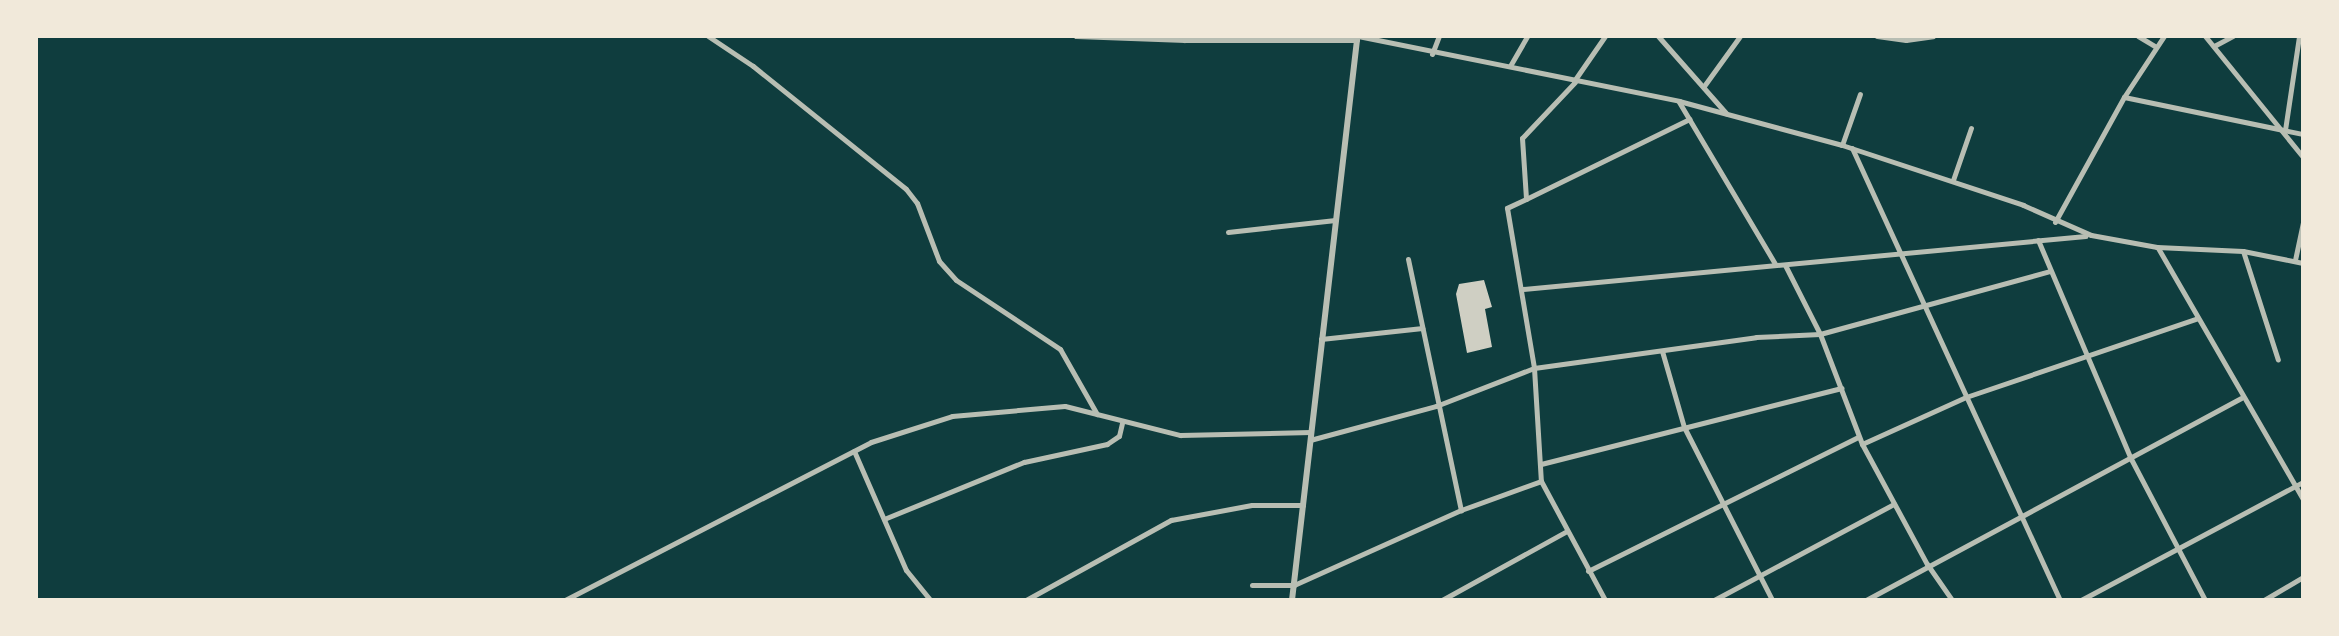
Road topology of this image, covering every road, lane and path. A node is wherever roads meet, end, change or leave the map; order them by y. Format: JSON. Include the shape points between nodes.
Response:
{"nodes":[{"id":1,"x":708,"y":36,"type":"edge"},
{"id":2,"x":1076,"y":36,"type":"edge"},
{"id":3,"x":1439,"y":36,"type":"edge"},
{"id":4,"x":1527,"y":36,"type":"edge"},
{"id":5,"x":1605,"y":36,"type":"edge"},
{"id":6,"x":1658,"y":36,"type":"edge"},
{"id":7,"x":1740,"y":36,"type":"edge"},
{"id":8,"x":1877,"y":36,"type":"edge"},
{"id":9,"x":1933,"y":36,"type":"edge"},
{"id":10,"x":2138,"y":36,"type":"edge"},
{"id":11,"x":2164,"y":36,"type":"edge"},
{"id":12,"x":2205,"y":36,"type":"edge"},
{"id":13,"x":2233,"y":36,"type":"edge"},
{"id":14,"x":2299,"y":36,"type":"edge"},
{"id":15,"x":1184,"y":38,"type":"edge"},
{"id":16,"x":1358,"y":38,"type":"edge"},
{"id":17,"x":2214,"y":46,"type":"junction"},
{"id":18,"x":2156,"y":47,"type":"junction"},
{"id":19,"x":1432,"y":54,"type":"junction"},
{"id":20,"x":1510,"y":66,"type":"junction"},
{"id":21,"x":1574,"y":81,"type":"junction"},
{"id":22,"x":1704,"y":86,"type":"junction"},
{"id":23,"x":1860,"y":94,"type":"dead end"},
{"id":24,"x":2124,"y":97,"type":"junction"},
{"id":25,"x":1679,"y":101,"type":"junction"},
{"id":26,"x":1728,"y":115,"type":"junction"},
{"id":27,"x":1689,"y":119,"type":"junction"},
{"id":28,"x":1971,"y":128,"type":"dead end"},
{"id":29,"x":2284,"y":131,"type":"junction"},
{"id":30,"x":2303,"y":134,"type":"edge"},
{"id":31,"x":1842,"y":145,"type":"junction"},
{"id":32,"x":1852,"y":148,"type":"junction"},
{"id":33,"x":2303,"y":157,"type":"edge"},
{"id":34,"x":1953,"y":180,"type":"junction"},
{"id":35,"x":1526,"y":199,"type":"junction"},
{"id":36,"x":1335,"y":220,"type":"junction"},
{"id":37,"x":2303,"y":221,"type":"edge"},
{"id":38,"x":2055,"y":222,"type":"junction"},
{"id":39,"x":1228,"y":232,"type":"dead end"},
{"id":40,"x":2091,"y":235,"type":"junction"},
{"id":41,"x":2038,"y":240,"type":"junction"},
{"id":42,"x":2157,"y":247,"type":"junction"},
{"id":43,"x":2243,"y":251,"type":"junction"},
{"id":44,"x":1899,"y":252,"type":"junction"},
{"id":45,"x":1408,"y":259,"type":"dead end"},
{"id":46,"x":2295,"y":260,"type":"junction"},
{"id":47,"x":2303,"y":263,"type":"edge"},
{"id":48,"x":1775,"y":264,"type":"junction"},
{"id":49,"x":1785,"y":265,"type":"junction"},
{"id":50,"x":2050,"y":271,"type":"junction"},
{"id":51,"x":1522,"y":289,"type":"junction"},
{"id":52,"x":1925,"y":308,"type":"junction"},
{"id":53,"x":2198,"y":318,"type":"junction"},
{"id":54,"x":1422,"y":328,"type":"junction"},
{"id":55,"x":1820,"y":334,"type":"junction"},
{"id":56,"x":1321,"y":339,"type":"junction"},
{"id":57,"x":1662,"y":351,"type":"junction"},
{"id":58,"x":2085,"y":356,"type":"junction"},
{"id":59,"x":2278,"y":360,"type":"dead end"},
{"id":60,"x":1534,"y":368,"type":"junction"},
{"id":61,"x":1842,"y":388,"type":"junction"},
{"id":62,"x":1966,"y":397,"type":"junction"},
{"id":63,"x":2241,"y":398,"type":"junction"},
{"id":64,"x":1436,"y":406,"type":"junction"},
{"id":65,"x":1097,"y":415,"type":"junction"},
{"id":66,"x":1122,"y":423,"type":"junction"},
{"id":67,"x":1684,"y":427,"type":"junction"},
{"id":68,"x":1311,"y":436,"type":"junction"},
{"id":69,"x":1858,"y":437,"type":"junction"},
{"id":70,"x":1862,"y":444,"type":"junction"},
{"id":71,"x":854,"y":451,"type":"junction"},
{"id":72,"x":2130,"y":457,"type":"junction"},
{"id":73,"x":1541,"y":464,"type":"junction"},
{"id":74,"x":1541,"y":481,"type":"junction"},
{"id":75,"x":2303,"y":482,"type":"edge"},
{"id":76,"x":2295,"y":486,"type":"junction"},
{"id":77,"x":2303,"y":499,"type":"edge"},
{"id":78,"x":1894,"y":504,"type":"junction"},
{"id":79,"x":1303,"y":505,"type":"junction"},
{"id":80,"x":1720,"y":506,"type":"junction"},
{"id":81,"x":1461,"y":510,"type":"junction"},
{"id":82,"x":2020,"y":516,"type":"junction"},
{"id":83,"x":884,"y":519,"type":"junction"},
{"id":84,"x":1567,"y":531,"type":"junction"},
{"id":85,"x":2176,"y":549,"type":"junction"},
{"id":86,"x":1927,"y":564,"type":"junction"},
{"id":87,"x":1588,"y":571,"type":"junction"},
{"id":88,"x":1757,"y":574,"type":"junction"},
{"id":89,"x":2303,"y":577,"type":"edge"},
{"id":90,"x":1252,"y":585,"type":"dead end"},
{"id":91,"x":1294,"y":585,"type":"junction"},
{"id":92,"x":1458,"y":591,"type":"junction"},
{"id":93,"x":565,"y":600,"type":"edge"},
{"id":94,"x":930,"y":600,"type":"edge"},
{"id":95,"x":1026,"y":600,"type":"edge"},
{"id":96,"x":1292,"y":600,"type":"edge"},
{"id":97,"x":1442,"y":600,"type":"edge"},
{"id":98,"x":1463,"y":600,"type":"edge"},
{"id":99,"x":1605,"y":600,"type":"edge"},
{"id":100,"x":1714,"y":600,"type":"edge"},
{"id":101,"x":1772,"y":600,"type":"edge"},
{"id":102,"x":1866,"y":600,"type":"edge"},
{"id":103,"x":1952,"y":600,"type":"edge"},
{"id":104,"x":2060,"y":600,"type":"edge"},
{"id":105,"x":2081,"y":600,"type":"edge"},
{"id":106,"x":2205,"y":600,"type":"edge"},
{"id":107,"x":2264,"y":600,"type":"edge"}],
"edges":[{"from":1,"to":65,"type":"street","via":[[906,189],[917,203],[939,261],[956,280],[1060,349]]},
{"from":2,"to":15,"type":"street"},
{"from":3,"to":19,"type":"street"},
{"from":4,"to":20,"type":"street"},
{"from":5,"to":21,"type":"street"},
{"from":6,"to":22,"type":"street"},
{"from":7,"to":22,"type":"street"},
{"from":8,"to":9,"type":"street"},
{"from":10,"to":18,"type":"street"},
{"from":11,"to":18,"type":"street"},
{"from":12,"to":17,"type":"street"},
{"from":13,"to":17,"type":"street"},
{"from":14,"to":29,"type":"street"},
{"from":15,"to":16,"type":"street"},
{"from":16,"to":19,"type":"street"},
{"from":16,"to":36,"type":"street"},
{"from":17,"to":29,"type":"street"},
{"from":18,"to":24,"type":"street"},
{"from":19,"to":20,"type":"street"},
{"from":20,"to":21,"type":"street"},
{"from":21,"to":25,"type":"street"},
{"from":21,"to":35,"type":"street","via":[[1522,138]]},
{"from":22,"to":26,"type":"street"},
{"from":23,"to":31,"type":"street"},
{"from":24,"to":29,"type":"street"},
{"from":24,"to":38,"type":"street"},
{"from":25,"to":26,"type":"street"},
{"from":25,"to":27,"type":"street"},
{"from":26,"to":31,"type":"street"},
{"from":27,"to":35,"type":"street"},
{"from":27,"to":48,"type":"street"},
{"from":28,"to":34,"type":"street"},
{"from":29,"to":30,"type":"street"},
{"from":29,"to":33,"type":"street"},
{"from":31,"to":32,"type":"street"},
{"from":32,"to":34,"type":"street"},
{"from":32,"to":44,"type":"street"},
{"from":34,"to":38,"type":"street"},
{"from":35,"to":51,"type":"street","via":[[1507,208]]},
{"from":36,"to":39,"type":"street"},
{"from":36,"to":56,"type":"street"},
{"from":37,"to":46,"type":"street"},
{"from":38,"to":40,"type":"street"},
{"from":40,"to":41,"type":"street"},
{"from":40,"to":42,"type":"street"},
{"from":41,"to":44,"type":"street"},
{"from":41,"to":50,"type":"street"},
{"from":42,"to":43,"type":"street"},
{"from":42,"to":53,"type":"street"},
{"from":43,"to":46,"type":"street"},
{"from":43,"to":59,"type":"street"},
{"from":44,"to":49,"type":"street"},
{"from":44,"to":52,"type":"street"},
{"from":45,"to":54,"type":"street"},
{"from":46,"to":47,"type":"street"},
{"from":48,"to":49,"type":"street"},
{"from":48,"to":51,"type":"street"},
{"from":49,"to":55,"type":"street"},
{"from":50,"to":52,"type":"street"},
{"from":50,"to":58,"type":"street"},
{"from":51,"to":60,"type":"street"},
{"from":52,"to":55,"type":"street"},
{"from":52,"to":62,"type":"street"},
{"from":53,"to":58,"type":"street"},
{"from":53,"to":63,"type":"street"},
{"from":54,"to":56,"type":"street"},
{"from":54,"to":64,"type":"street"},
{"from":55,"to":57,"type":"street"},
{"from":55,"to":61,"type":"street"},
{"from":56,"to":68,"type":"street"},
{"from":57,"to":60,"type":"street"},
{"from":57,"to":67,"type":"street"},
{"from":58,"to":62,"type":"street"},
{"from":58,"to":72,"type":"street"},
{"from":60,"to":64,"type":"street"},
{"from":60,"to":73,"type":"street"},
{"from":61,"to":67,"type":"street"},
{"from":61,"to":69,"type":"street"},
{"from":62,"to":70,"type":"street"},
{"from":62,"to":82,"type":"street"},
{"from":63,"to":72,"type":"street"},
{"from":63,"to":76,"type":"street"},
{"from":64,"to":68,"type":"street"},
{"from":64,"to":81,"type":"street"},
{"from":65,"to":66,"type":"street"},
{"from":65,"to":71,"type":"street","via":[[1065,406],[982,412],[917,425]]},
{"from":66,"to":68,"type":"street","via":[[1180,435]]},
{"from":66,"to":83,"type":"street","via":[[1119,436],[1107,444],[1024,462]]},
{"from":67,"to":73,"type":"street"},
{"from":67,"to":80,"type":"street"},
{"from":68,"to":79,"type":"street"},
{"from":69,"to":70,"type":"street"},
{"from":69,"to":80,"type":"street"},
{"from":70,"to":78,"type":"street"},
{"from":71,"to":83,"type":"street"},
{"from":71,"to":93,"type":"street"},
{"from":72,"to":82,"type":"street"},
{"from":72,"to":85,"type":"street"},
{"from":73,"to":74,"type":"street"},
{"from":74,"to":81,"type":"street"},
{"from":74,"to":84,"type":"street"},
{"from":75,"to":76,"type":"street"},
{"from":76,"to":77,"type":"street"},
{"from":76,"to":85,"type":"street"},
{"from":78,"to":86,"type":"street"},
{"from":78,"to":88,"type":"street"},
{"from":79,"to":91,"type":"street"},
{"from":79,"to":95,"type":"street","via":[[1252,505],[1171,520]]},
{"from":80,"to":87,"type":"street"},
{"from":80,"to":88,"type":"street"},
{"from":81,"to":91,"type":"street"},
{"from":82,"to":86,"type":"street"},
{"from":82,"to":104,"type":"street"},
{"from":83,"to":94,"type":"street","via":[[906,570]]},
{"from":84,"to":87,"type":"street"},
{"from":84,"to":92,"type":"street"},
{"from":85,"to":105,"type":"street"},
{"from":85,"to":106,"type":"street"},
{"from":86,"to":102,"type":"street"},
{"from":86,"to":103,"type":"street"},
{"from":87,"to":99,"type":"street"},
{"from":88,"to":100,"type":"street"},
{"from":88,"to":101,"type":"street"},
{"from":89,"to":107,"type":"street"},
{"from":90,"to":91,"type":"street"},
{"from":91,"to":96,"type":"street"},
{"from":92,"to":97,"type":"street"},
{"from":92,"to":98,"type":"street"}]}
